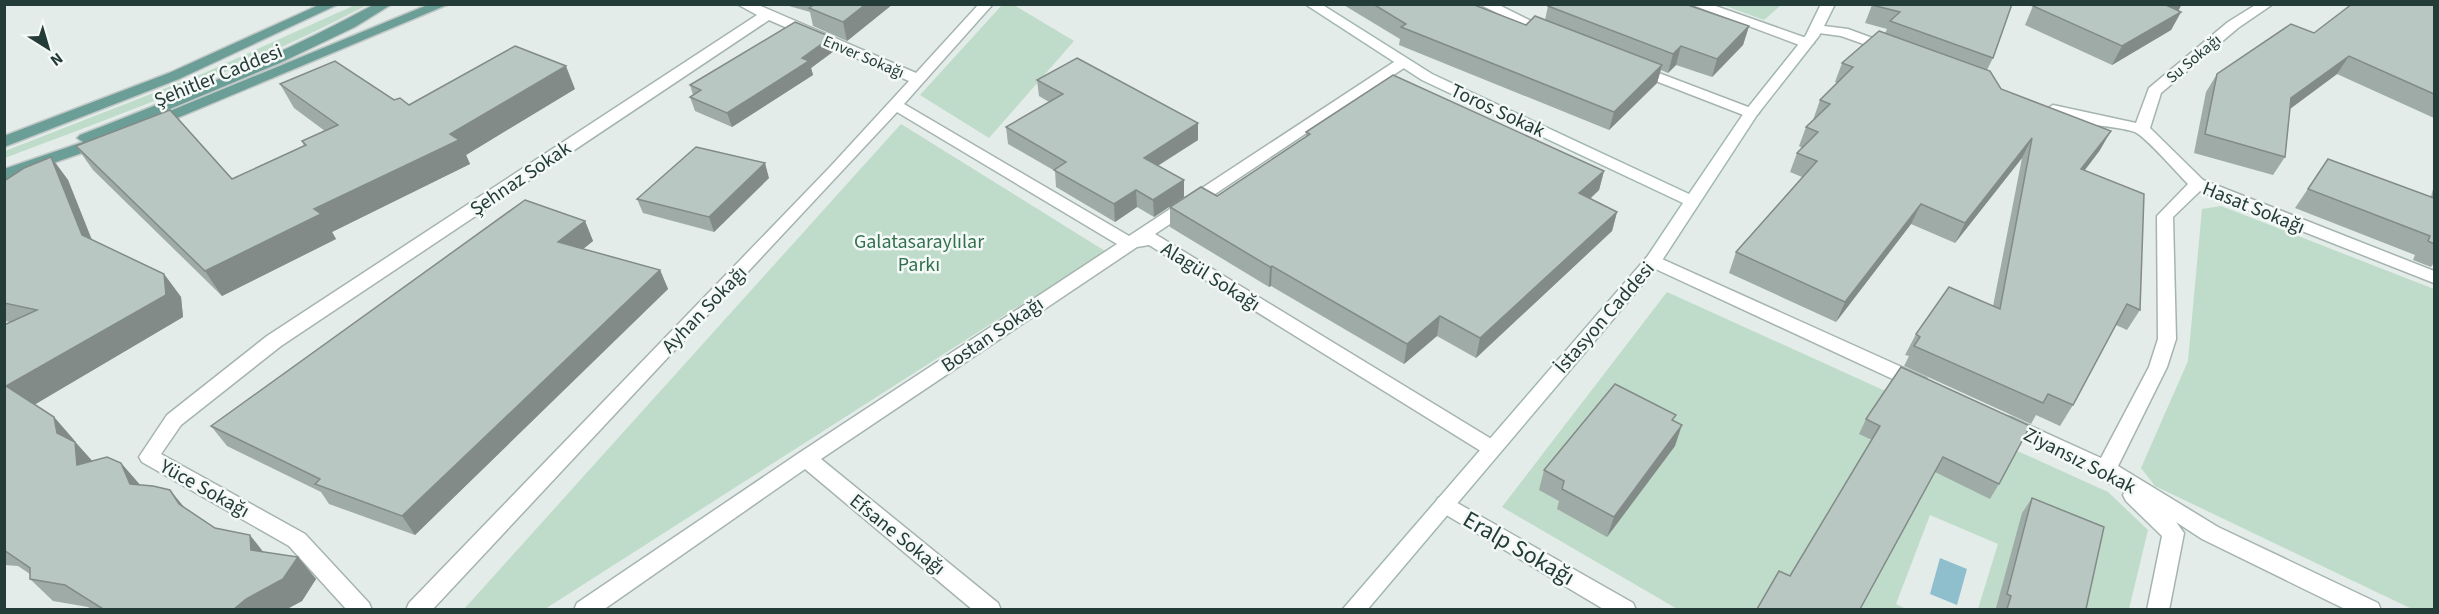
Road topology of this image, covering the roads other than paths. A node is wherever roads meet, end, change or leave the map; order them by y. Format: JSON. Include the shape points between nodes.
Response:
{"nodes":[{"id":1,"x":333,"y":4,"type":"edge"},
{"id":2,"x":386,"y":4,"type":"edge"},
{"id":3,"x":443,"y":4,"type":"edge"},
{"id":4,"x":743,"y":4,"type":"edge"},
{"id":5,"x":987,"y":4,"type":"edge"},
{"id":6,"x":1311,"y":4,"type":"edge"},
{"id":7,"x":1485,"y":4,"type":"edge"},
{"id":8,"x":1696,"y":4,"type":"edge"},
{"id":9,"x":1828,"y":4,"type":"edge"},
{"id":10,"x":2267,"y":4,"type":"edge"},
{"id":11,"x":767,"y":15,"type":"junction"},
{"id":12,"x":1812,"y":36,"type":"junction"},
{"id":13,"x":1562,"y":39,"type":"edge"},
{"id":14,"x":1899,"y":53,"type":"edge"},
{"id":15,"x":1617,"y":61,"type":"edge"},
{"id":16,"x":1402,"y":63,"type":"junction"},
{"id":17,"x":918,"y":80,"type":"junction"},
{"id":18,"x":2034,"y":103,"type":"edge"},
{"id":19,"x":895,"y":105,"type":"junction"},
{"id":20,"x":1751,"y":113,"type":"junction"},
{"id":21,"x":2142,"y":129,"type":"junction"},
{"id":22,"x":4,"y":142,"type":"edge"},
{"id":23,"x":4,"y":169,"type":"edge"},
{"id":24,"x":4,"y":175,"type":"edge"},
{"id":25,"x":2197,"y":184,"type":"junction"},
{"id":26,"x":1694,"y":202,"type":"junction"},
{"id":27,"x":1128,"y":243,"type":"junction"},
{"id":28,"x":1653,"y":261,"type":"junction"},
{"id":29,"x":2434,"y":277,"type":"edge"},
{"id":30,"x":274,"y":341,"type":"joint"},
{"id":31,"x":1934,"y":390,"type":"edge"},
{"id":32,"x":1988,"y":414,"type":"edge"},
{"id":33,"x":1491,"y":448,"type":"junction"},
{"id":34,"x":806,"y":458,"type":"junction"},
{"id":35,"x":2106,"y":469,"type":"junction"},
{"id":36,"x":1445,"y":504,"type":"junction"},
{"id":37,"x":361,"y":609,"type":"edge"},
{"id":38,"x":417,"y":609,"type":"edge"},
{"id":39,"x":585,"y":609,"type":"edge"},
{"id":40,"x":990,"y":609,"type":"edge"},
{"id":41,"x":1353,"y":609,"type":"edge"},
{"id":42,"x":1625,"y":609,"type":"edge"},
{"id":43,"x":2158,"y":609,"type":"edge"},
{"id":44,"x":2370,"y":609,"type":"edge"}],
"edges":[{"from":1,"to":22,"type":"main road","name":"Şehitler Caddesi","via":[[174,76]]},
{"from":2,"to":23,"type":"main road","via":[[342,29],[165,107]]},
{"from":3,"to":24,"type":"main road","name":"Şehitler Caddesi","via":[[165,119]]},
{"from":4,"to":11,"type":"street","name":"Enver Sokağı"},
{"from":5,"to":17,"type":"street","name":"Ayhan Sokağı"},
{"from":6,"to":16,"type":"street","name":"Toros Sokak"},
{"from":7,"to":13,"type":"street"},
{"from":8,"to":12,"type":"street"},
{"from":9,"to":12,"type":"street","name":"İstasyon Caddesi"},
{"from":10,"to":21,"type":"street","name":"Su Sokağı","via":[[2233,25],[2154,91]]},
{"from":11,"to":17,"type":"street","name":"Enver Sokağı"},
{"from":11,"to":30,"type":"street","name":"Şehnaz Sokak"},
{"from":12,"to":14,"type":"street","via":[[1843,32]]},
{"from":12,"to":20,"type":"street","name":"İstasyon Caddesi"},
{"from":15,"to":20,"type":"street"},
{"from":16,"to":26,"type":"street","name":"Toros Sokak"},
{"from":16,"to":27,"type":"street","name":"Bostan Sokağı"},
{"from":17,"to":19,"type":"street","name":"Ayhan Sokağı"},
{"from":18,"to":21,"type":"street","via":[[2068,115]]},
{"from":19,"to":27,"type":"street"},
{"from":19,"to":38,"type":"street","name":"Ayhan Sokağı"},
{"from":20,"to":26,"type":"street","name":"İstasyon Caddesi"},
{"from":21,"to":25,"type":"street","name":"Hasat Sokağı"},
{"from":25,"to":29,"type":"street","name":"Hasat Sokağı"},
{"from":25,"to":35,"type":"street","via":[[2165,216],[2167,339],[2158,367]]},
{"from":26,"to":28,"type":"street","name":"İstasyon Caddesi"},
{"from":27,"to":33,"type":"street","name":"Alagül Sokağı","via":[[1152,239]]},
{"from":27,"to":34,"type":"street","name":"Bostan Sokağı"},
{"from":28,"to":31,"type":"street"},
{"from":28,"to":33,"type":"street","name":"İstasyon Caddesi"},
{"from":30,"to":37,"type":"street","name":"Yüce Sokağı","via":[[174,420],[149,456],[297,540]]},
{"from":32,"to":35,"type":"street","name":"Ziyansız Sokak"},
{"from":33,"to":36,"type":"street","name":"İstasyon Caddesi"},
{"from":34,"to":39,"type":"street","name":"Bostan Sokağı"},
{"from":34,"to":40,"type":"street","name":"Efsane Sokağı"},
{"from":35,"to":43,"type":"street","via":[[2173,533]]},
{"from":35,"to":44,"type":"street","name":"Ziyansız Sokak","via":[[2210,533]]},
{"from":36,"to":41,"type":"street","name":"İstasyon Caddesi"},
{"from":36,"to":42,"type":"street","name":"Eralp Sokağı"}]}
